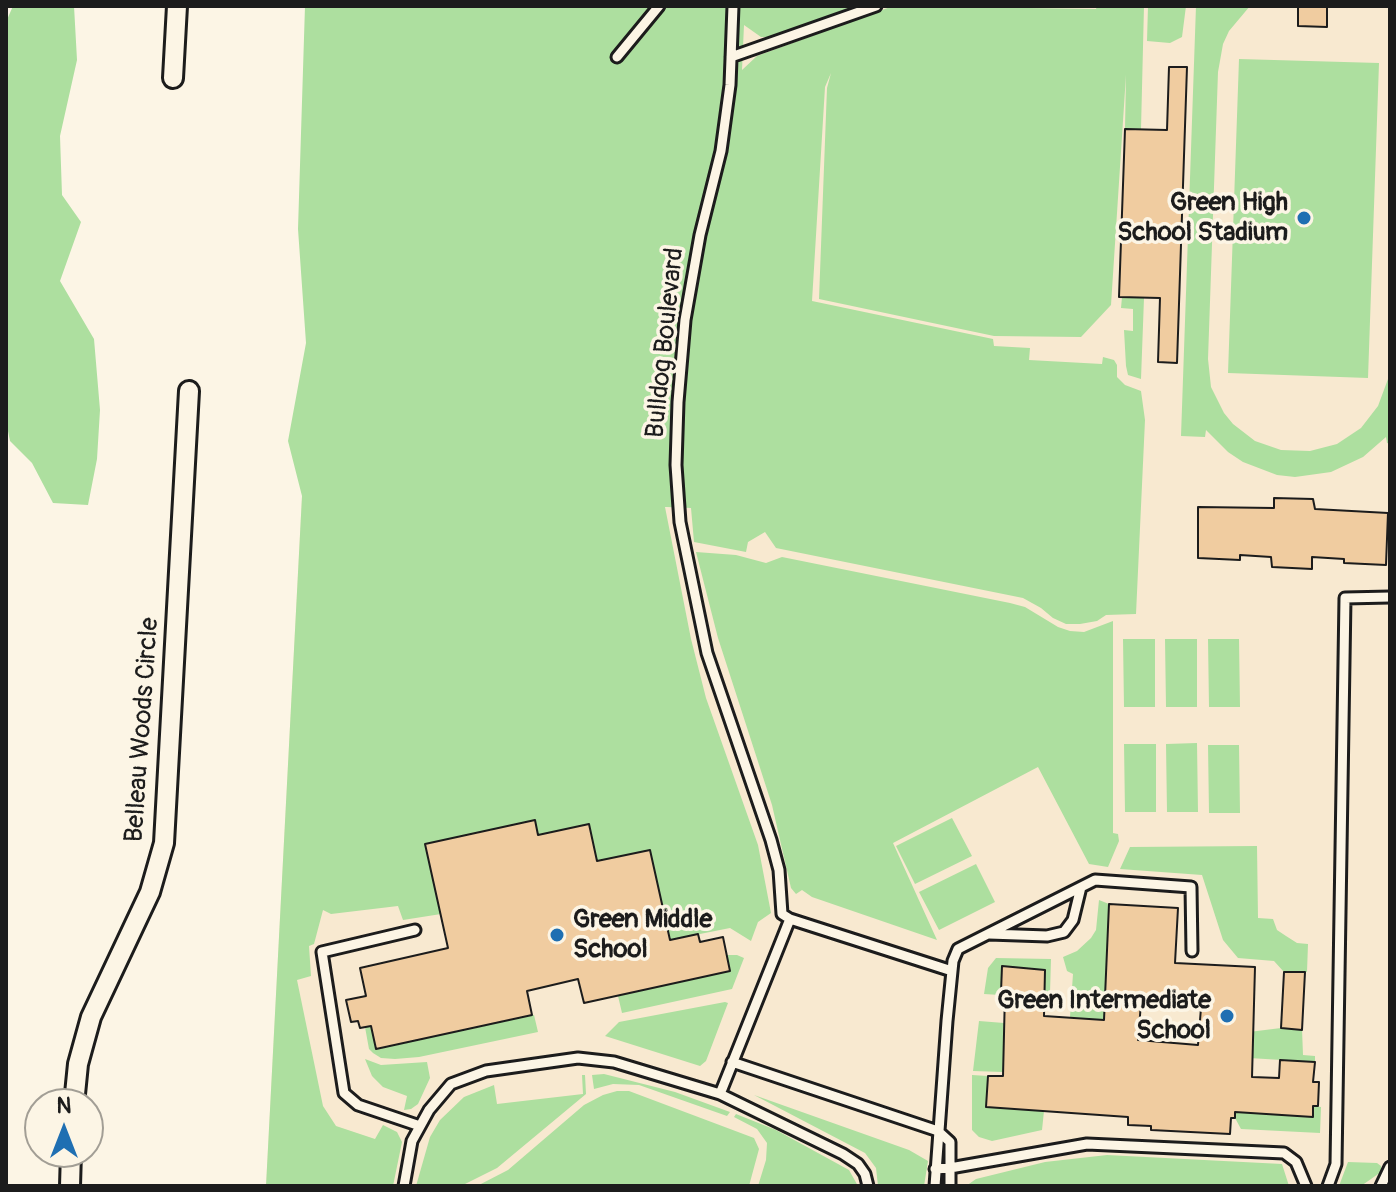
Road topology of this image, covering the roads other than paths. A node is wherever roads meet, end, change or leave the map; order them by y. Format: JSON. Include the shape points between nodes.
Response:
{"nodes":[{"id":1,"x":177,"y":6,"type":"edge"},
{"id":2,"x":659,"y":6,"type":"edge"},
{"id":3,"x":733,"y":6,"type":"edge"},
{"id":4,"x":876,"y":6,"type":"edge"},
{"id":5,"x":617,"y":57,"type":"dead end"},
{"id":6,"x":731,"y":57,"type":"junction"},
{"id":7,"x":173,"y":78,"type":"dead end"},
{"id":8,"x":189,"y":391,"type":"dead end"},
{"id":9,"x":1390,"y":597,"type":"edge"},
{"id":10,"x":1081,"y":887,"type":"junction"},
{"id":11,"x":786,"y":916,"type":"junction"},
{"id":12,"x":415,"y":930,"type":"dead end"},
{"id":13,"x":986,"y":934,"type":"junction"},
{"id":14,"x":1192,"y":951,"type":"dead end"},
{"id":15,"x":952,"y":971,"type":"junction"},
{"id":16,"x":732,"y":1062,"type":"junction"},
{"id":17,"x":76,"y":1088,"type":"edge"},
{"id":18,"x":720,"y":1094,"type":"junction"},
{"id":19,"x":420,"y":1126,"type":"junction"},
{"id":20,"x":938,"y":1136,"type":"junction"},
{"id":21,"x":1390,"y":1167,"type":"edge"},
{"id":22,"x":950,"y":1168,"type":"junction"},
{"id":23,"x":935,"y":1169,"type":"junction"},
{"id":24,"x":404,"y":1186,"type":"edge"},
{"id":25,"x":868,"y":1186,"type":"edge"},
{"id":26,"x":935,"y":1186,"type":"edge"},
{"id":27,"x":950,"y":1186,"type":"edge"},
{"id":28,"x":1306,"y":1186,"type":"edge"},
{"id":29,"x":1328,"y":1186,"type":"edge"},
{"id":30,"x":1381,"y":1186,"type":"edge"}],
"edges":[{"from":1,"to":7,"type":"street"},
{"from":2,"to":5,"type":"lane"},
{"from":3,"to":6,"type":"lane","name":"Bulldog Boulevard"},
{"from":4,"to":6,"type":"lane"},
{"from":6,"to":11,"type":"lane","name":"Bulldog Boulevard","via":[[721,151],[685,320],[676,465],[680,522],[707,653],[771,840]]},
{"from":8,"to":17,"type":"street","name":"Belleau Woods Circle","via":[[164,843],[150,892],[91,1017]]},
{"from":9,"to":29,"type":"lane","via":[[1345,598],[1336,1164]]},
{"from":10,"to":13,"type":"lane"},
{"from":10,"to":13,"type":"lane","via":[[1073,920],[1064,932]]},
{"from":10,"to":14,"type":"lane","via":[[1095,880],[1191,887]]},
{"from":11,"to":15,"type":"lane"},
{"from":11,"to":16,"type":"lane"},
{"from":12,"to":19,"type":"lane","via":[[322,952],[344,1093],[358,1105]]},
{"from":13,"to":15,"type":"lane","via":[[958,949]]},
{"from":15,"to":20,"type":"lane"},
{"from":16,"to":18,"type":"lane"},
{"from":16,"to":20,"type":"lane"},
{"from":18,"to":19,"type":"lane","via":[[614,1062],[578,1058],[486,1071],[451,1084]]},
{"from":18,"to":25,"type":"lane","via":[[843,1154],[858,1164]]},
{"from":19,"to":24,"type":"lane"},
{"from":20,"to":22,"type":"lane","via":[[950,1142]]},
{"from":20,"to":23,"type":"lane"},
{"from":21,"to":30,"type":"lane"},
{"from":22,"to":23,"type":"lane"},
{"from":22,"to":27,"type":"lane"},
{"from":22,"to":28,"type":"lane","via":[[1087,1144],[1268,1152],[1284,1153],[1296,1162]]},
{"from":23,"to":26,"type":"lane"}]}
